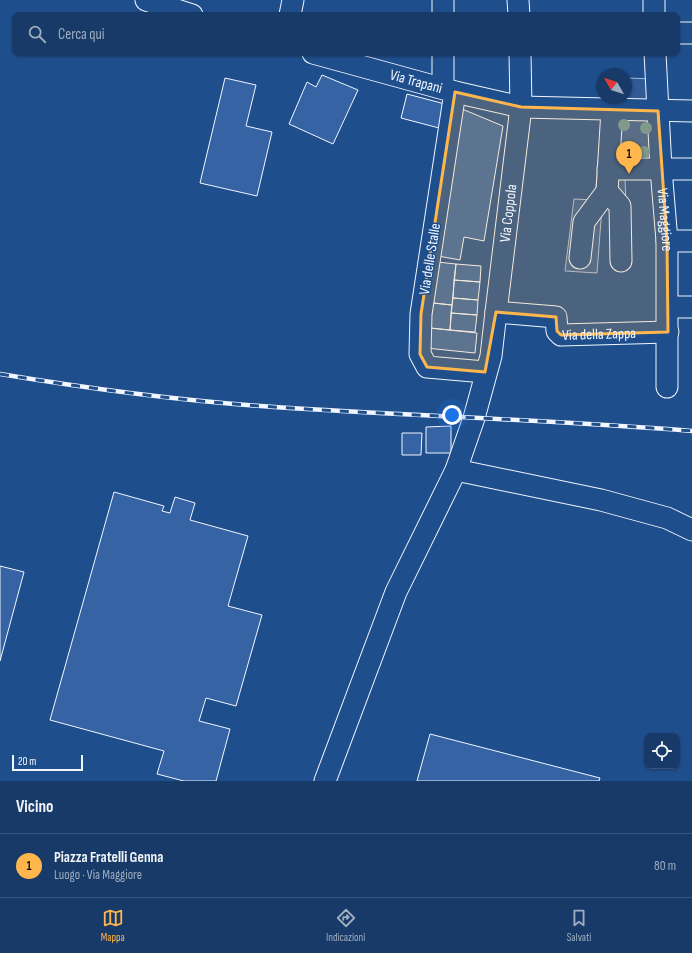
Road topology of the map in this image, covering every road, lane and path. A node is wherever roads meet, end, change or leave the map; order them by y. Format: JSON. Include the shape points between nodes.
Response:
{"nodes":[{"id":1,"x":146,"y":0,"type":"edge"},
{"id":2,"x":293,"y":0,"type":"edge"},
{"id":3,"x":443,"y":0,"type":"edge"},
{"id":4,"x":518,"y":0,"type":"edge"},
{"id":5,"x":654,"y":0,"type":"edge"},
{"id":6,"x":183,"y":12,"type":"edge"},
{"id":7,"x":291,"y":12,"type":"edge"},
{"id":8,"x":443,"y":12,"type":"edge"},
{"id":9,"x":519,"y":12,"type":"edge"},
{"id":10,"x":654,"y":12,"type":"edge"},
{"id":11,"x":680,"y":33,"type":"edge"},
{"id":12,"x":692,"y":33,"type":"edge"},
{"id":13,"x":324,"y":56,"type":"edge"},
{"id":14,"x":443,"y":56,"type":"edge"},
{"id":15,"x":520,"y":56,"type":"edge"},
{"id":16,"x":655,"y":56,"type":"edge"},
{"id":17,"x":449,"y":90,"type":"junction"},
{"id":18,"x":521,"y":107,"type":"junction"},
{"id":19,"x":607,"y":110,"type":"junction"},
{"id":20,"x":663,"y":111,"type":"junction"},
{"id":21,"x":692,"y":111,"type":"edge"},
{"id":22,"x":608,"y":169,"type":"junction"},
{"id":23,"x":661,"y":169,"type":"junction"},
{"id":24,"x":692,"y":169,"type":"edge"},
{"id":25,"x":613,"y":198,"type":"junction"},
{"id":26,"x":667,"y":241,"type":"junction"},
{"id":27,"x":692,"y":241,"type":"edge"},
{"id":28,"x":580,"y":258,"type":"dead end"},
{"id":29,"x":621,"y":261,"type":"dead end"},
{"id":30,"x":668,"y":307,"type":"junction"},
{"id":31,"x":692,"y":307,"type":"edge"},
{"id":32,"x":496,"y":312,"type":"junction"},
{"id":33,"x":668,"y":332,"type":"junction"},
{"id":34,"x":485,"y":372,"type":"junction"},
{"id":35,"x":667,"y":387,"type":"dead end"},
{"id":36,"x":456,"y":470,"type":"junction"},
{"id":37,"x":692,"y":530,"type":"edge"},
{"id":38,"x":325,"y":781,"type":"edge"}],
"edges":[{"from":1,"to":6,"type":"street"},
{"from":2,"to":7,"type":"street"},
{"from":3,"to":8,"type":"street"},
{"from":4,"to":9,"type":"street"},
{"from":5,"to":10,"type":"street"},
{"from":11,"to":12,"type":"street"},
{"from":13,"to":17,"type":"street","name":"Via Trapani"},
{"from":14,"to":17,"type":"street","name":"Via delle Stalle"},
{"from":15,"to":18,"type":"street","name":"Via Coppola"},
{"from":16,"to":20,"type":"street","name":"Via Maggiore"},
{"from":17,"to":18,"type":"street","name":"Via Trapani"},
{"from":17,"to":34,"type":"street","name":"Via delle Stalle","via":[[421,314],[420,354],[427,368]]},
{"from":18,"to":19,"type":"street","name":"Via Trapani"},
{"from":18,"to":32,"type":"street","name":"Via Coppola"},
{"from":19,"to":20,"type":"street","name":"Via Trapani"},
{"from":19,"to":22,"type":"street"},
{"from":20,"to":21,"type":"street","name":"Via Trapani"},
{"from":20,"to":23,"type":"street","name":"Via Maggiore"},
{"from":22,"to":23,"type":"street"},
{"from":22,"to":25,"type":"street"},
{"from":23,"to":24,"type":"street"},
{"from":23,"to":26,"type":"street","name":"Via Maggiore"},
{"from":25,"to":28,"type":"street","via":[[584,222]]},
{"from":25,"to":29,"type":"street"},
{"from":26,"to":27,"type":"street"},
{"from":26,"to":30,"type":"street","name":"Via Maggiore"},
{"from":30,"to":31,"type":"street"},
{"from":30,"to":33,"type":"street","name":"Via Maggiore"},
{"from":32,"to":33,"type":"street","name":"Via della Zappa","via":[[556,317],[557,331],[561,334]]},
{"from":32,"to":34,"type":"street","name":"Via Coppola","via":[[491,356]]},
{"from":33,"to":35,"type":"street","name":"Via Maggiore"},
{"from":34,"to":36,"type":"street","name":"Via Coppola","via":[[474,418]]},
{"from":36,"to":37,"type":"street","via":[[601,500],[666,518]]},
{"from":36,"to":38,"type":"street","name":"Via Coppola","via":[[396,592]]}]}
